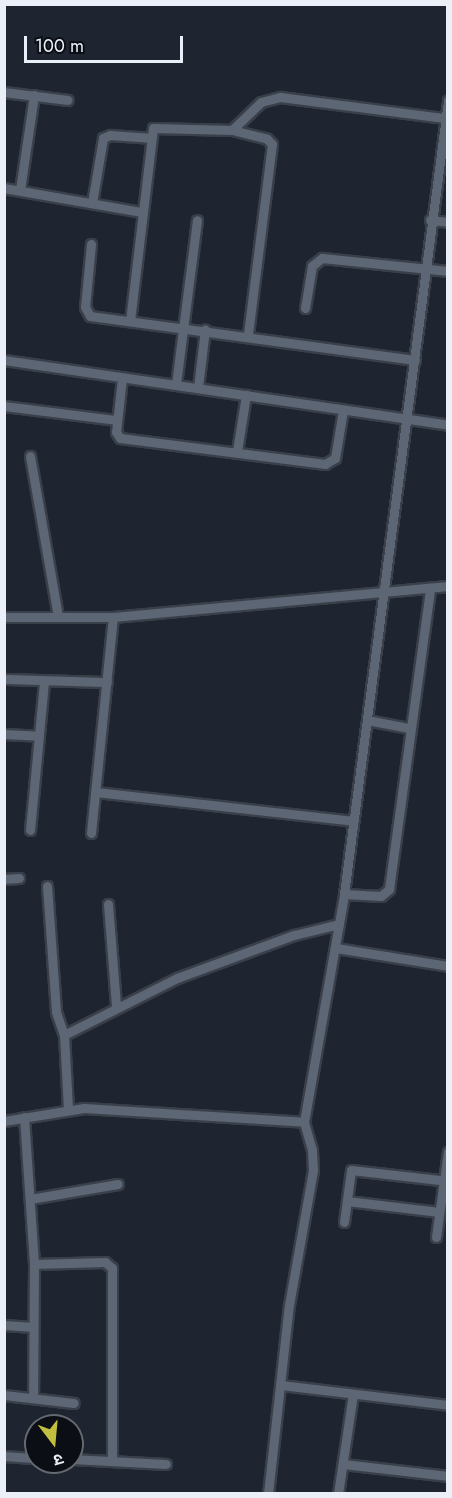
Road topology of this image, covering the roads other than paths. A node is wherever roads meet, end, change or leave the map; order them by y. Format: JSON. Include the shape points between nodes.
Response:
{"nodes":[{"id":1,"x":4,"y":92,"type":"edge"},
{"id":2,"x":34,"y":95,"type":"junction"},
{"id":3,"x":67,"y":100,"type":"dead end"},
{"id":4,"x":447,"y":101,"type":"edge"},
{"id":5,"x":445,"y":118,"type":"junction"},
{"id":6,"x":232,"y":130,"type":"junction"},
{"id":7,"x":149,"y":138,"type":"junction"},
{"id":8,"x":444,"y":159,"type":"edge"},
{"id":9,"x":4,"y":188,"type":"edge"},
{"id":10,"x":20,"y":190,"type":"junction"},
{"id":11,"x":92,"y":203,"type":"junction"},
{"id":12,"x":142,"y":212,"type":"junction"},
{"id":13,"x":197,"y":220,"type":"dead end"},
{"id":14,"x":430,"y":220,"type":"junction"},
{"id":15,"x":447,"y":222,"type":"edge"},
{"id":16,"x":91,"y":244,"type":"dead end"},
{"id":17,"x":425,"y":268,"type":"junction"},
{"id":18,"x":447,"y":271,"type":"edge"},
{"id":19,"x":305,"y":309,"type":"dead end"},
{"id":20,"x":130,"y":321,"type":"junction"},
{"id":21,"x":182,"y":327,"type":"junction"},
{"id":22,"x":205,"y":329,"type":"junction"},
{"id":23,"x":248,"y":334,"type":"junction"},
{"id":24,"x":4,"y":360,"type":"edge"},
{"id":25,"x":415,"y":360,"type":"junction"},
{"id":26,"x":122,"y":378,"type":"junction"},
{"id":27,"x":176,"y":384,"type":"junction"},
{"id":28,"x":198,"y":387,"type":"junction"},
{"id":29,"x":246,"y":394,"type":"junction"},
{"id":30,"x":4,"y":406,"type":"edge"},
{"id":31,"x":343,"y":410,"type":"junction"},
{"id":32,"x":117,"y":420,"type":"junction"},
{"id":33,"x":408,"y":421,"type":"junction"},
{"id":34,"x":447,"y":425,"type":"edge"},
{"id":35,"x":237,"y":451,"type":"junction"},
{"id":36,"x":30,"y":456,"type":"dead end"},
{"id":37,"x":447,"y":586,"type":"edge"},
{"id":38,"x":430,"y":588,"type":"junction"},
{"id":39,"x":383,"y":592,"type":"junction"},
{"id":40,"x":5,"y":616,"type":"edge"},
{"id":41,"x":112,"y":616,"type":"junction"},
{"id":42,"x":58,"y":617,"type":"junction"},
{"id":43,"x":4,"y":679,"type":"edge"},
{"id":44,"x":44,"y":681,"type":"junction"},
{"id":45,"x":107,"y":682,"type":"junction"},
{"id":46,"x":367,"y":720,"type":"junction"},
{"id":47,"x":409,"y":728,"type":"junction"},
{"id":48,"x":4,"y":734,"type":"edge"},
{"id":49,"x":39,"y":736,"type":"junction"},
{"id":50,"x":96,"y":792,"type":"junction"},
{"id":51,"x":353,"y":821,"type":"junction"},
{"id":52,"x":30,"y":830,"type":"dead end"},
{"id":53,"x":91,"y":833,"type":"dead end"},
{"id":54,"x":19,"y":878,"type":"dead end"},
{"id":55,"x":4,"y":879,"type":"edge"},
{"id":56,"x":47,"y":886,"type":"dead end"},
{"id":57,"x":344,"y":894,"type":"junction"},
{"id":58,"x":108,"y":904,"type":"dead end"},
{"id":59,"x":339,"y":924,"type":"junction"},
{"id":60,"x":336,"y":948,"type":"junction"},
{"id":61,"x":447,"y":966,"type":"edge"},
{"id":62,"x":116,"y":1006,"type":"junction"},
{"id":63,"x":64,"y":1035,"type":"junction"},
{"id":64,"x":68,"y":1109,"type":"junction"},
{"id":65,"x":24,"y":1117,"type":"junction"},
{"id":66,"x":4,"y":1120,"type":"edge"},
{"id":67,"x":304,"y":1122,"type":"junction"},
{"id":68,"x":447,"y":1152,"type":"edge"},
{"id":69,"x":446,"y":1181,"type":"edge"},
{"id":70,"x":118,"y":1184,"type":"dead end"},
{"id":71,"x":30,"y":1199,"type":"junction"},
{"id":72,"x":347,"y":1201,"type":"junction"},
{"id":73,"x":439,"y":1212,"type":"junction"},
{"id":74,"x":344,"y":1222,"type":"dead end"},
{"id":75,"x":436,"y":1236,"type":"dead end"},
{"id":76,"x":34,"y":1264,"type":"junction"},
{"id":77,"x":4,"y":1325,"type":"edge"},
{"id":78,"x":33,"y":1327,"type":"junction"},
{"id":79,"x":281,"y":1385,"type":"junction"},
{"id":80,"x":353,"y":1394,"type":"junction"},
{"id":81,"x":4,"y":1395,"type":"edge"},
{"id":82,"x":33,"y":1398,"type":"junction"},
{"id":83,"x":74,"y":1402,"type":"dead end"},
{"id":84,"x":447,"y":1405,"type":"edge"},
{"id":85,"x":4,"y":1456,"type":"edge"},
{"id":86,"x":24,"y":1457,"type":"edge"},
{"id":87,"x":84,"y":1460,"type":"edge"},
{"id":88,"x":112,"y":1461,"type":"junction"},
{"id":89,"x":166,"y":1464,"type":"dead end"},
{"id":90,"x":343,"y":1464,"type":"junction"},
{"id":91,"x":447,"y":1476,"type":"edge"},
{"id":92,"x":268,"y":1494,"type":"edge"},
{"id":93,"x":338,"y":1494,"type":"edge"}],
"edges":[{"from":1,"to":2,"type":"street"},
{"from":2,"to":3,"type":"street"},
{"from":2,"to":10,"type":"street"},
{"from":4,"to":5,"type":"street"},
{"from":5,"to":6,"type":"street","via":[[280,97],[261,102]]},
{"from":5,"to":8,"type":"street"},
{"from":6,"to":7,"type":"street","via":[[158,126]]},
{"from":6,"to":23,"type":"street","via":[[267,139],[272,144]]},
{"from":7,"to":11,"type":"street","via":[[103,138]]},
{"from":7,"to":12,"type":"street"},
{"from":8,"to":14,"type":"street"},
{"from":9,"to":10,"type":"street"},
{"from":10,"to":11,"type":"street"},
{"from":11,"to":12,"type":"street"},
{"from":12,"to":20,"type":"street"},
{"from":13,"to":21,"type":"street"},
{"from":14,"to":15,"type":"street"},
{"from":14,"to":17,"type":"street"},
{"from":16,"to":20,"type":"street","via":[[87,313]]},
{"from":17,"to":18,"type":"street"},
{"from":17,"to":19,"type":"street","via":[[316,260]]},
{"from":17,"to":25,"type":"street"},
{"from":20,"to":21,"type":"street"},
{"from":21,"to":22,"type":"street"},
{"from":21,"to":27,"type":"street"},
{"from":22,"to":23,"type":"street"},
{"from":22,"to":28,"type":"street"},
{"from":23,"to":25,"type":"street"},
{"from":24,"to":26,"type":"street"},
{"from":25,"to":33,"type":"street"},
{"from":26,"to":27,"type":"street"},
{"from":26,"to":32,"type":"street"},
{"from":27,"to":28,"type":"street"},
{"from":28,"to":29,"type":"street"},
{"from":29,"to":31,"type":"street"},
{"from":29,"to":35,"type":"street"},
{"from":30,"to":32,"type":"street"},
{"from":31,"to":33,"type":"street"},
{"from":31,"to":35,"type":"street","via":[[337,453],[331,462]]},
{"from":32,"to":35,"type":"street","via":[[120,438]]},
{"from":33,"to":34,"type":"street"},
{"from":33,"to":39,"type":"street"},
{"from":36,"to":42,"type":"street"},
{"from":37,"to":38,"type":"street"},
{"from":38,"to":39,"type":"street"},
{"from":38,"to":47,"type":"street"},
{"from":39,"to":41,"type":"street"},
{"from":39,"to":46,"type":"street"},
{"from":40,"to":42,"type":"street"},
{"from":41,"to":42,"type":"street"},
{"from":41,"to":45,"type":"street"},
{"from":43,"to":44,"type":"street"},
{"from":44,"to":45,"type":"street"},
{"from":44,"to":49,"type":"street"},
{"from":45,"to":50,"type":"street"},
{"from":46,"to":47,"type":"street"},
{"from":46,"to":51,"type":"street"},
{"from":47,"to":57,"type":"street","via":[[389,889],[381,896]]},
{"from":48,"to":49,"type":"street"},
{"from":49,"to":52,"type":"street"},
{"from":50,"to":51,"type":"street"},
{"from":50,"to":53,"type":"street"},
{"from":51,"to":57,"type":"street"},
{"from":54,"to":55,"type":"street"},
{"from":56,"to":63,"type":"street","via":[[56,1012]]},
{"from":57,"to":59,"type":"street"},
{"from":58,"to":62,"type":"street"},
{"from":59,"to":60,"type":"street"},
{"from":59,"to":62,"type":"street","via":[[233,956]]},
{"from":60,"to":61,"type":"street"},
{"from":60,"to":67,"type":"street"},
{"from":62,"to":63,"type":"street"},
{"from":63,"to":64,"type":"street"},
{"from":64,"to":65,"type":"street"},
{"from":64,"to":67,"type":"street","via":[[126,1109]]},
{"from":65,"to":66,"type":"street"},
{"from":65,"to":71,"type":"street"},
{"from":67,"to":79,"type":"street","via":[[313,1170],[289,1305]]},
{"from":68,"to":69,"type":"street"},
{"from":69,"to":72,"type":"street","via":[[354,1169]]},
{"from":69,"to":73,"type":"street"},
{"from":70,"to":71,"type":"street"},
{"from":71,"to":76,"type":"street"},
{"from":72,"to":73,"type":"street"},
{"from":72,"to":74,"type":"street"},
{"from":73,"to":75,"type":"street"},
{"from":76,"to":78,"type":"street"},
{"from":76,"to":88,"type":"street","via":[[105,1262],[112,1268]]},
{"from":77,"to":78,"type":"street"},
{"from":78,"to":82,"type":"street"},
{"from":79,"to":80,"type":"street"},
{"from":79,"to":92,"type":"street"},
{"from":80,"to":84,"type":"street"},
{"from":80,"to":90,"type":"street"},
{"from":81,"to":82,"type":"street"},
{"from":82,"to":83,"type":"street"},
{"from":85,"to":86,"type":"street"},
{"from":87,"to":88,"type":"street"},
{"from":88,"to":89,"type":"street"},
{"from":90,"to":91,"type":"street"},
{"from":90,"to":93,"type":"street"}]}
